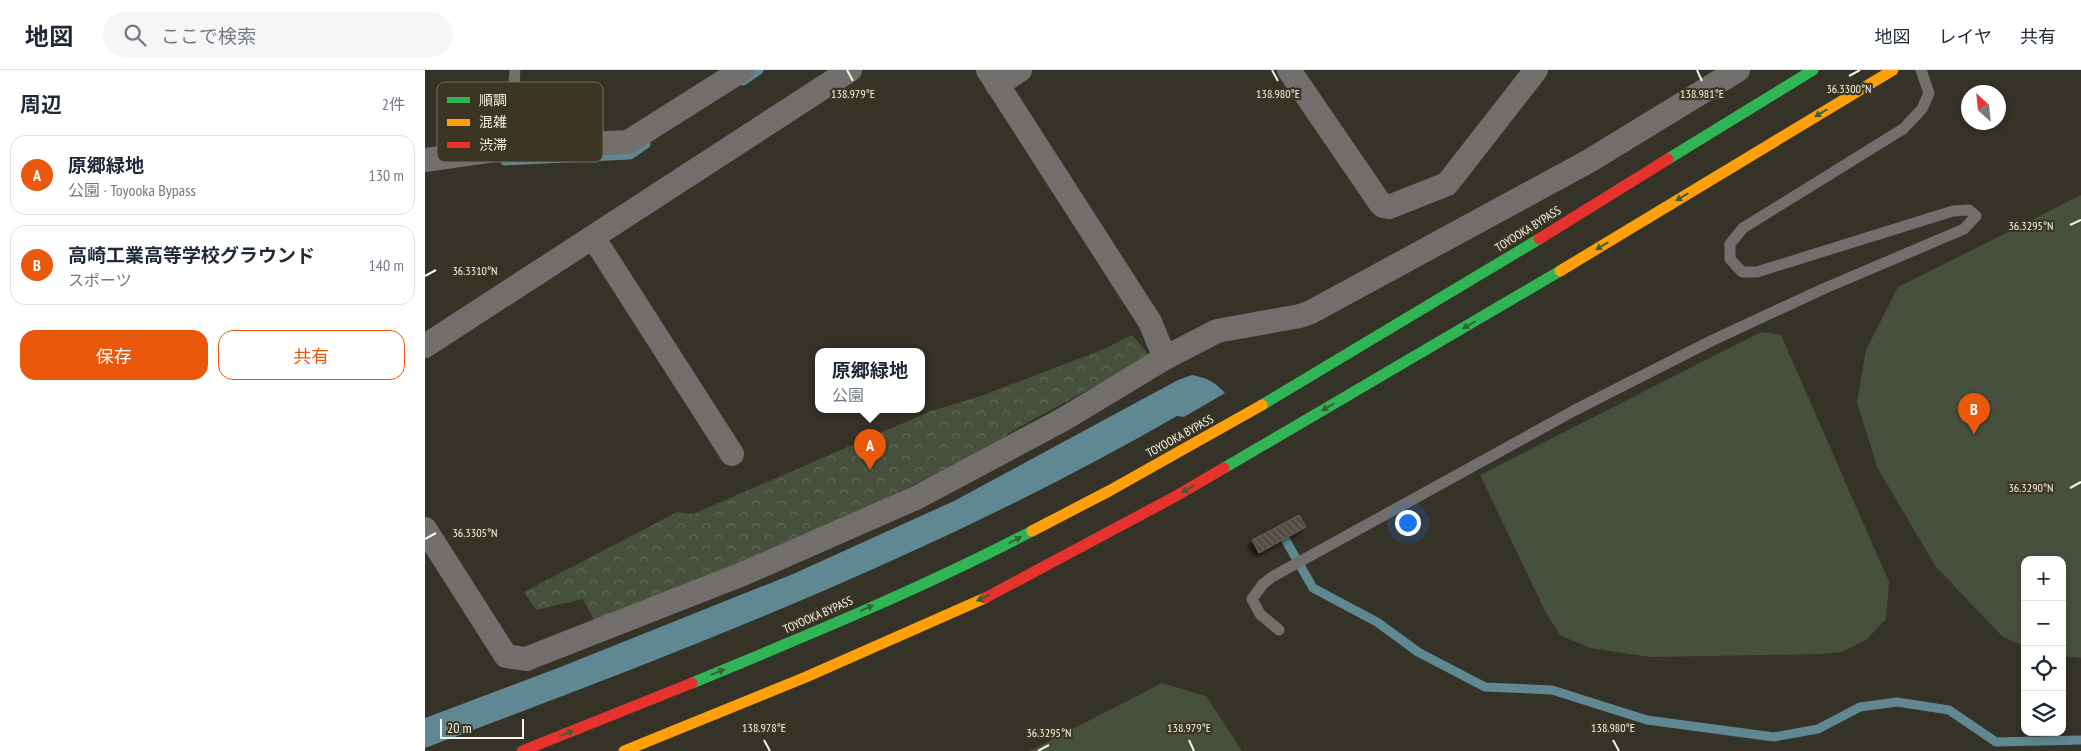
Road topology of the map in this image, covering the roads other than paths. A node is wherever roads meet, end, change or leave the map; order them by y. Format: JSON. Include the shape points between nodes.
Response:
{"nodes":[{"id":1,"x":742,"y":70,"type":"edge"},
{"id":2,"x":850,"y":70,"type":"edge"},
{"id":3,"x":1020,"y":70,"type":"edge"},
{"id":4,"x":1289,"y":70,"type":"edge"},
{"id":5,"x":1536,"y":70,"type":"edge"},
{"id":6,"x":1738,"y":70,"type":"edge"},
{"id":7,"x":1813,"y":70,"type":"edge"},
{"id":8,"x":1893,"y":70,"type":"edge"},
{"id":9,"x":1921,"y":70,"type":"edge"},
{"id":10,"x":993,"y":77,"type":"edge"},
{"id":11,"x":603,"y":143,"type":"edge"},
{"id":12,"x":593,"y":237,"type":"junction"},
{"id":13,"x":425,"y":346,"type":"edge"},
{"id":14,"x":1165,"y":358,"type":"junction"},
{"id":15,"x":732,"y":454,"type":"dead end"},
{"id":16,"x":425,"y":529,"type":"edge"},
{"id":17,"x":1279,"y":630,"type":"dead end"},
{"id":18,"x":522,"y":751,"type":"edge"},
{"id":19,"x":623,"y":751,"type":"edge"}],
"edges":[{"from":1,"to":11,"type":"street","via":[[628,142]]},
{"from":2,"to":12,"type":"street"},
{"from":3,"to":10,"type":"street"},
{"from":4,"to":5,"type":"street","via":[[1380,203],[1389,207],[1447,184]]},
{"from":6,"to":14,"type":"street","via":[[1589,161],[1311,312],[1217,331]]},
{"from":18,"to":7,"type":"highway","name":"TOYOOKA BYPASS","one_way":true,"via":[[787,644],[994,552],[1263,405]]},
{"from":8,"to":19,"type":"highway","one_way":true,"via":[[1511,301],[1176,496],[993,594],[806,677]]},
{"from":9,"to":17,"type":"lane","via":[[1929,93],[1922,110],[1903,129],[1743,228],[1730,244],[1730,259],[1742,272],[1757,272],[1953,211],[1969,210],[1976,216],[1964,229],[1823,289],[1696,349],[1575,410],[1272,577],[1252,599],[1260,614]]},
{"from":10,"to":14,"type":"street","via":[[1150,322]]},
{"from":12,"to":13,"type":"street"},
{"from":12,"to":15,"type":"street"},
{"from":14,"to":16,"type":"street","via":[[1064,419],[918,497],[745,573],[526,659],[506,656]]}]}
